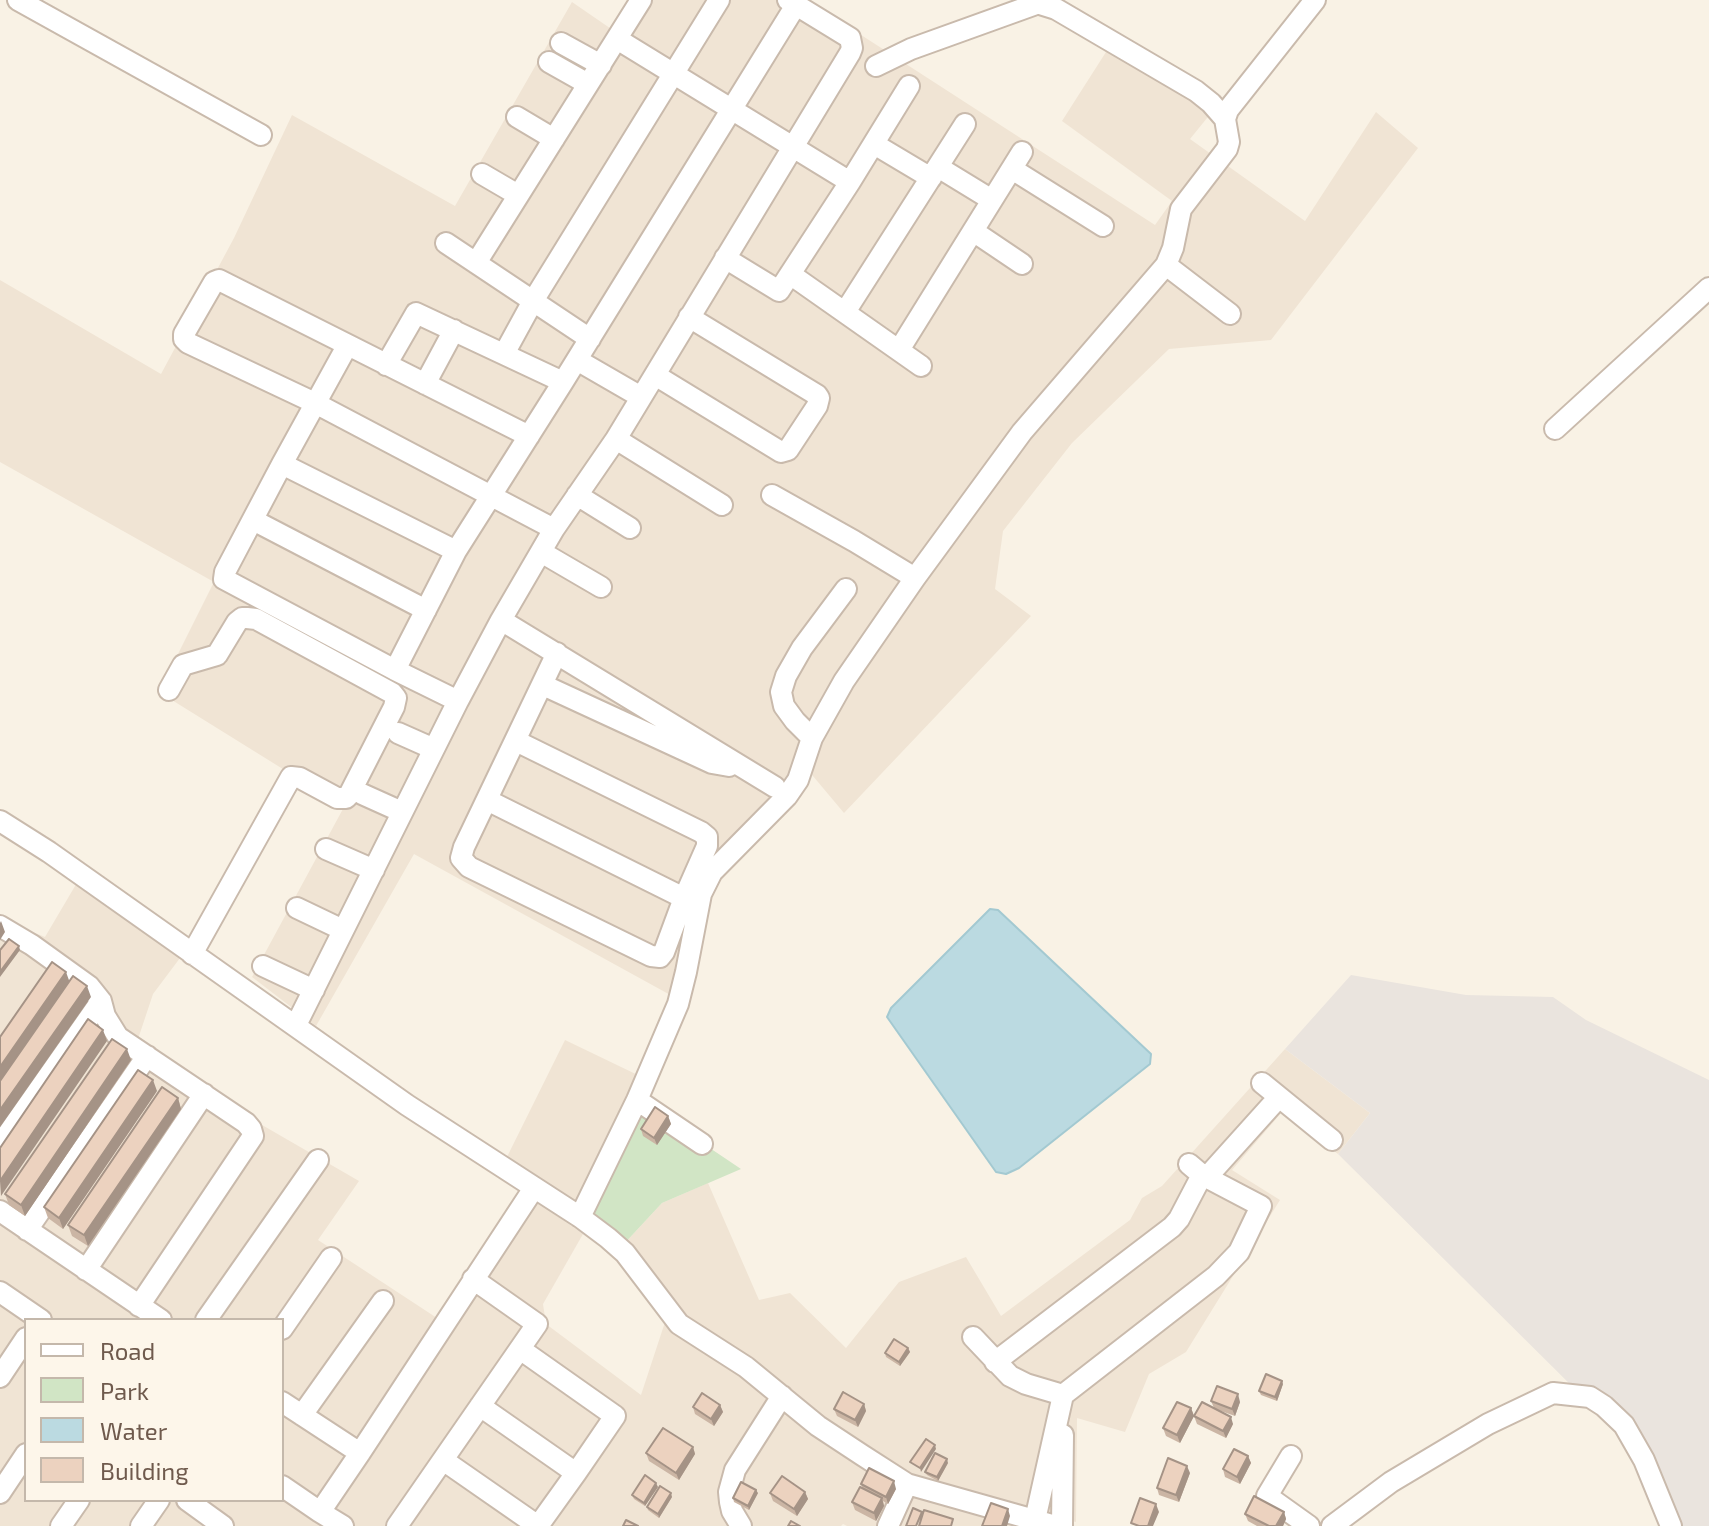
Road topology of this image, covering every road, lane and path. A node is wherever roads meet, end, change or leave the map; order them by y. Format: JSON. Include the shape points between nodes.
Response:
{"nodes":[{"id":1,"x":18,"y":0,"type":"edge"},
{"id":2,"x":641,"y":0,"type":"edge"},
{"id":3,"x":719,"y":0,"type":"edge"},
{"id":4,"x":1315,"y":0,"type":"edge"},
{"id":5,"x":792,"y":2,"type":"edge"},
{"id":6,"x":617,"y":39,"type":"junction"},
{"id":7,"x":561,"y":43,"type":"dead end"},
{"id":8,"x":549,"y":62,"type":"dead end"},
{"id":9,"x":601,"y":65,"type":"junction"},
{"id":10,"x":876,"y":66,"type":"dead end"},
{"id":11,"x":673,"y":74,"type":"junction"},
{"id":12,"x":588,"y":84,"type":"junction"},
{"id":13,"x":909,"y":86,"type":"dead end"},
{"id":14,"x":732,"y":110,"type":"junction"},
{"id":15,"x":517,"y":117,"type":"dead end"},
{"id":16,"x":1225,"y":119,"type":"junction"},
{"id":17,"x":965,"y":124,"type":"dead end"},
{"id":18,"x":261,"y":135,"type":"dead end"},
{"id":19,"x":554,"y":139,"type":"junction"},
{"id":20,"x":874,"y":144,"type":"junction"},
{"id":21,"x":792,"y":146,"type":"junction"},
{"id":22,"x":934,"y":172,"type":"junction"},
{"id":23,"x":482,"y":174,"type":"dead end"},
{"id":24,"x":850,"y":182,"type":"junction"},
{"id":25,"x":518,"y":195,"type":"junction"},
{"id":26,"x":992,"y":200,"type":"junction"},
{"id":27,"x":1103,"y":226,"type":"dead end"},
{"id":28,"x":973,"y":231,"type":"junction"},
{"id":29,"x":446,"y":243,"type":"dead end"},
{"id":30,"x":725,"y":258,"type":"junction"},
{"id":31,"x":476,"y":263,"type":"junction"},
{"id":32,"x":1022,"y":264,"type":"dead end"},
{"id":33,"x":1166,"y":265,"type":"junction"},
{"id":34,"x":790,"y":274,"type":"junction"},
{"id":35,"x":1709,"y":288,"type":"edge"},
{"id":36,"x":533,"y":301,"type":"junction"},
{"id":37,"x":845,"y":312,"type":"junction"},
{"id":38,"x":1230,"y":314,"type":"dead end"},
{"id":39,"x":689,"y":317,"type":"junction"},
{"id":40,"x":454,"y":330,"type":"junction"},
{"id":41,"x":590,"y":339,"type":"junction"},
{"id":42,"x":347,"y":346,"type":"junction"},
{"id":43,"x":899,"y":350,"type":"junction"},
{"id":44,"x":504,"y":354,"type":"junction"},
{"id":45,"x":577,"y":360,"type":"junction"},
{"id":46,"x":386,"y":365,"type":"junction"},
{"id":47,"x":921,"y":366,"type":"dead end"},
{"id":48,"x":655,"y":375,"type":"junction"},
{"id":49,"x":563,"y":382,"type":"junction"},
{"id":50,"x":425,"y":384,"type":"junction"},
{"id":51,"x":641,"y":397,"type":"junction"},
{"id":52,"x":315,"y":403,"type":"junction"},
{"id":53,"x":1555,"y":429,"type":"dead end"},
{"id":54,"x":529,"y":436,"type":"junction"},
{"id":55,"x":616,"y":439,"type":"junction"},
{"id":56,"x":282,"y":464,"type":"junction"},
{"id":57,"x":490,"y":495,"type":"junction"},
{"id":58,"x":577,"y":495,"type":"junction"},
{"id":59,"x":772,"y":495,"type":"dead end"},
{"id":60,"x":722,"y":505,"type":"dead end"},
{"id":61,"x":253,"y":520,"type":"junction"},
{"id":62,"x":630,"y":528,"type":"dead end"},
{"id":63,"x":554,"y":529,"type":"junction"},
{"id":64,"x":456,"y":551,"type":"junction"},
{"id":65,"x":541,"y":552,"type":"junction"},
{"id":66,"x":915,"y":578,"type":"junction"},
{"id":67,"x":601,"y":587,"type":"dead end"},
{"id":68,"x":846,"y":589,"type":"dead end"},
{"id":69,"x":426,"y":610,"type":"junction"},
{"id":70,"x":501,"y":620,"type":"junction"},
{"id":71,"x":557,"y":653,"type":"junction"},
{"id":72,"x":395,"y":670,"type":"junction"},
{"id":73,"x":543,"y":685,"type":"junction"},
{"id":74,"x":169,"y":690,"type":"dead end"},
{"id":75,"x":458,"y":701,"type":"junction"},
{"id":76,"x":398,"y":733,"type":"dead end"},
{"id":77,"x":812,"y":738,"type":"junction"},
{"id":78,"x":516,"y":741,"type":"junction"},
{"id":79,"x":434,"y":749,"type":"junction"},
{"id":80,"x":743,"y":767,"type":"junction"},
{"id":81,"x":775,"y":787,"type":"dead end"},
{"id":82,"x":362,"y":794,"type":"dead end"},
{"id":83,"x":487,"y":800,"type":"junction"},
{"id":84,"x":402,"y":812,"type":"junction"},
{"id":85,"x":0,"y":821,"type":"edge"},
{"id":86,"x":326,"y":849,"type":"dead end"},
{"id":87,"x":374,"y":870,"type":"junction"},
{"id":88,"x":684,"y":898,"type":"junction"},
{"id":89,"x":297,"y":908,"type":"dead end"},
{"id":90,"x":0,"y":926,"type":"edge"},
{"id":91,"x":343,"y":930,"type":"junction"},
{"id":92,"x":192,"y":954,"type":"junction"},
{"id":93,"x":263,"y":966,"type":"dead end"},
{"id":94,"x":314,"y":990,"type":"junction"},
{"id":95,"x":101,"y":1001,"type":"junction"},
{"id":96,"x":296,"y":1025,"type":"junction"},
{"id":97,"x":147,"y":1056,"type":"junction"},
{"id":98,"x":1262,"y":1083,"type":"dead end"},
{"id":99,"x":204,"y":1094,"type":"junction"},
{"id":100,"x":1279,"y":1097,"type":"junction"},
{"id":101,"x":637,"y":1100,"type":"junction"},
{"id":102,"x":1332,"y":1140,"type":"dead end"},
{"id":103,"x":702,"y":1144,"type":"dead end"},
{"id":104,"x":0,"y":1145,"type":"edge"},
{"id":105,"x":318,"y":1160,"type":"dead end"},
{"id":106,"x":1199,"y":1172,"type":"junction"},
{"id":107,"x":534,"y":1188,"type":"junction"},
{"id":108,"x":0,"y":1211,"type":"edge"},
{"id":109,"x":580,"y":1217,"type":"junction"},
{"id":110,"x":27,"y":1230,"type":"junction"},
{"id":111,"x":331,"y":1258,"type":"dead end"},
{"id":112,"x":86,"y":1270,"type":"junction"},
{"id":113,"x":473,"y":1279,"type":"junction"},
{"id":114,"x":0,"y":1292,"type":"edge"},
{"id":115,"x":383,"y":1301,"type":"dead end"},
{"id":116,"x":139,"y":1306,"type":"junction"},
{"id":117,"x":38,"y":1318,"type":"edge"},
{"id":118,"x":158,"y":1318,"type":"edge"},
{"id":119,"x":207,"y":1318,"type":"edge"},
{"id":120,"x":284,"y":1326,"type":"edge"},
{"id":121,"x":973,"y":1337,"type":"dead end"},
{"id":122,"x":24,"y":1341,"type":"edge"},
{"id":123,"x":520,"y":1349,"type":"junction"},
{"id":124,"x":995,"y":1362,"type":"junction"},
{"id":125,"x":0,"y":1377,"type":"edge"},
{"id":126,"x":1063,"y":1395,"type":"junction"},
{"id":127,"x":782,"y":1396,"type":"junction"},
{"id":128,"x":284,"y":1403,"type":"edge"},
{"id":129,"x":480,"y":1406,"type":"junction"},
{"id":130,"x":302,"y":1415,"type":"junction"},
{"id":131,"x":360,"y":1453,"type":"junction"},
{"id":132,"x":1291,"y":1456,"type":"dead end"},
{"id":133,"x":24,"y":1457,"type":"edge"},
{"id":134,"x":443,"y":1460,"type":"junction"},
{"id":135,"x":576,"y":1473,"type":"junction"},
{"id":136,"x":907,"y":1484,"type":"junction"},
{"id":137,"x":284,"y":1487,"type":"edge"},
{"id":138,"x":0,"y":1493,"type":"edge"},
{"id":139,"x":78,"y":1502,"type":"edge"},
{"id":140,"x":158,"y":1502,"type":"edge"},
{"id":141,"x":190,"y":1502,"type":"edge"},
{"id":142,"x":320,"y":1512,"type":"junction"},
{"id":143,"x":1035,"y":1520,"type":"junction"},
{"id":144,"x":61,"y":1526,"type":"edge"},
{"id":145,"x":141,"y":1526,"type":"edge"},
{"id":146,"x":223,"y":1526,"type":"edge"},
{"id":147,"x":343,"y":1526,"type":"edge"},
{"id":148,"x":397,"y":1526,"type":"edge"},
{"id":149,"x":741,"y":1526,"type":"edge"},
{"id":150,"x":888,"y":1526,"type":"edge"},
{"id":151,"x":1056,"y":1526,"type":"edge"},
{"id":152,"x":1062,"y":1526,"type":"edge"},
{"id":153,"x":1309,"y":1526,"type":"edge"},
{"id":154,"x":1332,"y":1526,"type":"edge"},
{"id":155,"x":1671,"y":1526,"type":"edge"}],
"edges":[{"from":1,"to":18,"type":"street"},
{"from":2,"to":6,"type":"street"},
{"from":3,"to":11,"type":"street"},
{"from":4,"to":16,"type":"street"},
{"from":5,"to":14,"type":"street"},
{"from":5,"to":21,"type":"street","via":[[850,38],[852,48]]},
{"from":6,"to":9,"type":"street"},
{"from":6,"to":11,"type":"street"},
{"from":7,"to":9,"type":"street"},
{"from":8,"to":12,"type":"street"},
{"from":9,"to":12,"type":"street"},
{"from":10,"to":16,"type":"street","via":[[1040,4],[1196,91]]},
{"from":11,"to":14,"type":"street"},
{"from":11,"to":36,"type":"street"},
{"from":12,"to":19,"type":"street"},
{"from":13,"to":20,"type":"street"},
{"from":14,"to":21,"type":"street"},
{"from":14,"to":41,"type":"street"},
{"from":15,"to":19,"type":"street"},
{"from":16,"to":33,"type":"street","via":[[1227,149],[1181,209]]},
{"from":17,"to":22,"type":"street"},
{"from":19,"to":25,"type":"street"},
{"from":20,"to":22,"type":"street"},
{"from":20,"to":24,"type":"street"},
{"from":21,"to":24,"type":"street"},
{"from":21,"to":30,"type":"street"},
{"from":22,"to":26,"type":"street"},
{"from":22,"to":37,"type":"street"},
{"from":23,"to":25,"type":"street"},
{"from":24,"to":34,"type":"street"},
{"from":25,"to":31,"type":"street"},
{"from":26,"to":27,"type":"street","via":[[1017,160]]},
{"from":26,"to":28,"type":"street"},
{"from":28,"to":32,"type":"street"},
{"from":28,"to":43,"type":"street"},
{"from":29,"to":31,"type":"street"},
{"from":30,"to":34,"type":"street","via":[[778,291]]},
{"from":30,"to":39,"type":"street"},
{"from":31,"to":36,"type":"street"},
{"from":33,"to":38,"type":"street"},
{"from":33,"to":66,"type":"street","via":[[1022,432]]},
{"from":34,"to":37,"type":"street"},
{"from":35,"to":53,"type":"street"},
{"from":36,"to":41,"type":"street"},
{"from":36,"to":44,"type":"street"},
{"from":37,"to":43,"type":"street"},
{"from":39,"to":48,"type":"street"},
{"from":39,"to":48,"type":"street","via":[[813,392],[819,398],[817,406],[788,450],[781,452]]},
{"from":40,"to":44,"type":"street"},
{"from":40,"to":46,"type":"street","via":[[416,313]]},
{"from":40,"to":50,"type":"street"},
{"from":41,"to":45,"type":"street"},
{"from":42,"to":46,"type":"street"},
{"from":42,"to":52,"type":"street"},
{"from":42,"to":52,"type":"street","via":[[216,280],[184,334],[184,339]]},
{"from":43,"to":47,"type":"street"},
{"from":44,"to":49,"type":"street"},
{"from":45,"to":49,"type":"street"},
{"from":45,"to":51,"type":"street"},
{"from":46,"to":50,"type":"street"},
{"from":48,"to":51,"type":"street"},
{"from":49,"to":54,"type":"street"},
{"from":50,"to":54,"type":"street"},
{"from":51,"to":55,"type":"street"},
{"from":52,"to":56,"type":"street"},
{"from":52,"to":57,"type":"street"},
{"from":54,"to":57,"type":"street"},
{"from":55,"to":58,"type":"street"},
{"from":55,"to":60,"type":"street"},
{"from":56,"to":61,"type":"street"},
{"from":56,"to":64,"type":"street"},
{"from":57,"to":63,"type":"street"},
{"from":57,"to":64,"type":"street"},
{"from":58,"to":62,"type":"street"},
{"from":58,"to":63,"type":"street"},
{"from":59,"to":66,"type":"street"},
{"from":61,"to":69,"type":"street"},
{"from":61,"to":72,"type":"street","via":[[224,579]]},
{"from":63,"to":65,"type":"street"},
{"from":64,"to":69,"type":"street"},
{"from":65,"to":67,"type":"street"},
{"from":65,"to":70,"type":"street"},
{"from":66,"to":77,"type":"street"},
{"from":68,"to":77,"type":"street","via":[[802,648],[781,692],[784,706]]},
{"from":69,"to":72,"type":"street"},
{"from":70,"to":71,"type":"street"},
{"from":70,"to":75,"type":"street"},
{"from":71,"to":73,"type":"street"},
{"from":71,"to":80,"type":"street"},
{"from":72,"to":75,"type":"street"},
{"from":73,"to":78,"type":"street"},
{"from":73,"to":80,"type":"street","via":[[712,763]]},
{"from":74,"to":92,"type":"street","via":[[183,665],[217,655],[237,622],[247,618],[392,693],[397,702],[346,798],[291,777]]},
{"from":75,"to":79,"type":"street"},
{"from":76,"to":79,"type":"street"},
{"from":77,"to":101,"type":"street","via":[[793,788],[712,872],[701,894],[678,1004]]},
{"from":78,"to":83,"type":"street"},
{"from":78,"to":88,"type":"street","via":[[707,837]]},
{"from":79,"to":84,"type":"street"},
{"from":80,"to":81,"type":"street"},
{"from":82,"to":84,"type":"street"},
{"from":83,"to":88,"type":"street"},
{"from":83,"to":88,"type":"street","via":[[461,858],[469,867],[651,956],[664,952]]},
{"from":84,"to":87,"type":"street"},
{"from":85,"to":92,"type":"street"},
{"from":86,"to":87,"type":"street"},
{"from":87,"to":91,"type":"street"},
{"from":89,"to":91,"type":"street"},
{"from":90,"to":95,"type":"street","via":[[53,968],[89,986]]},
{"from":91,"to":94,"type":"street"},
{"from":92,"to":96,"type":"street"},
{"from":93,"to":94,"type":"street"},
{"from":94,"to":96,"type":"street"},
{"from":95,"to":97,"type":"street","via":[[118,1037]]},
{"from":95,"to":104,"type":"street"},
{"from":96,"to":107,"type":"street"},
{"from":97,"to":99,"type":"street"},
{"from":97,"to":110,"type":"street"},
{"from":98,"to":100,"type":"street"},
{"from":99,"to":112,"type":"street"},
{"from":99,"to":116,"type":"street","via":[[246,1123],[253,1136]]},
{"from":100,"to":102,"type":"street"},
{"from":100,"to":106,"type":"street"},
{"from":101,"to":103,"type":"street"},
{"from":101,"to":109,"type":"street"},
{"from":105,"to":119,"type":"street"},
{"from":106,"to":124,"type":"street","via":[[1172,1227]]},
{"from":106,"to":126,"type":"street","via":[[1261,1206],[1239,1252],[1216,1276]]},
{"from":107,"to":109,"type":"street"},
{"from":107,"to":113,"type":"street"},
{"from":108,"to":110,"type":"street"},
{"from":109,"to":127,"type":"street","via":[[625,1253],[679,1324]]},
{"from":110,"to":112,"type":"street"},
{"from":111,"to":120,"type":"street"},
{"from":112,"to":116,"type":"street"},
{"from":113,"to":123,"type":"street","via":[[537,1324]]},
{"from":113,"to":131,"type":"street"},
{"from":114,"to":117,"type":"street"},
{"from":115,"to":130,"type":"street"},
{"from":116,"to":118,"type":"street"},
{"from":121,"to":124,"type":"street"},
{"from":122,"to":125,"type":"street"},
{"from":123,"to":129,"type":"street"},
{"from":123,"to":135,"type":"street","via":[[615,1416]]},
{"from":124,"to":126,"type":"street","via":[[1018,1380]]},
{"from":126,"to":143,"type":"street"},
{"from":126,"to":152,"type":"street"},
{"from":127,"to":136,"type":"street"},
{"from":127,"to":149,"type":"street","via":[[735,1470],[730,1502]]},
{"from":128,"to":130,"type":"street"},
{"from":129,"to":134,"type":"street"},
{"from":129,"to":135,"type":"street"},
{"from":130,"to":131,"type":"street"},
{"from":131,"to":142,"type":"street"},
{"from":132,"to":153,"type":"street","via":[[1267,1496]]},
{"from":133,"to":138,"type":"street"},
{"from":134,"to":135,"type":"street","via":[[538,1526]]},
{"from":134,"to":148,"type":"street"},
{"from":136,"to":143,"type":"street"},
{"from":136,"to":150,"type":"street"},
{"from":137,"to":142,"type":"street"},
{"from":139,"to":144,"type":"street"},
{"from":140,"to":145,"type":"street"},
{"from":141,"to":146,"type":"street"},
{"from":142,"to":147,"type":"street"},
{"from":143,"to":151,"type":"street"},
{"from":154,"to":155,"type":"street","via":[[1391,1482],[1488,1424],[1553,1393],[1590,1397],[1624,1425]]}]}
